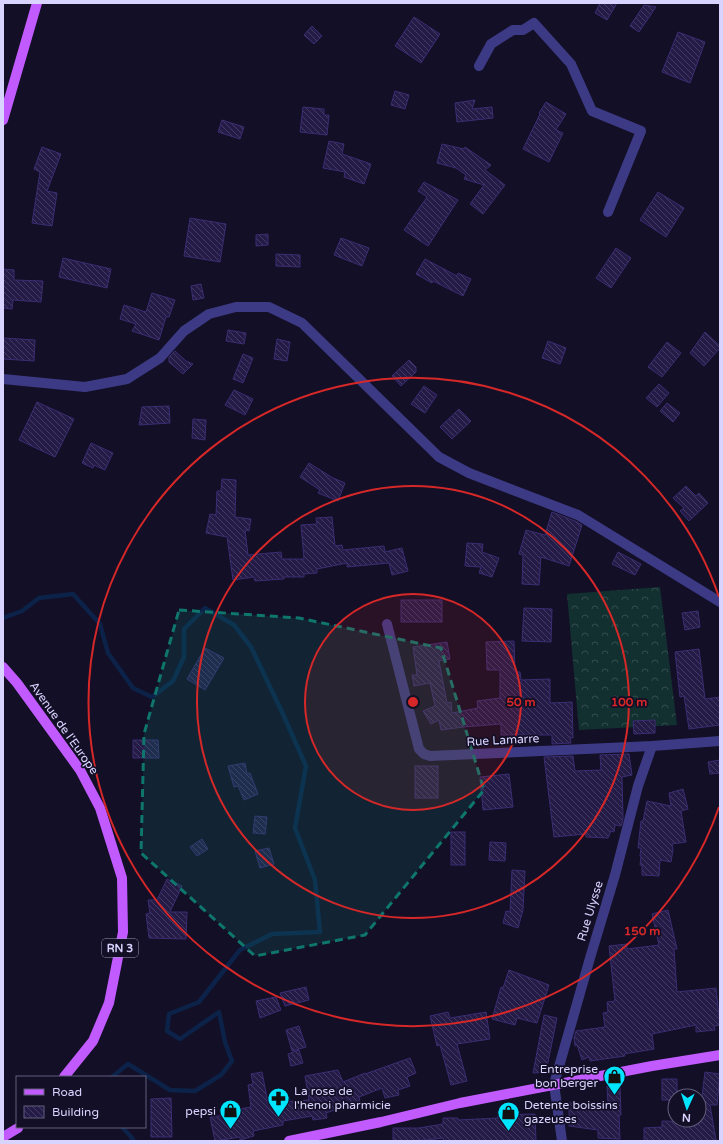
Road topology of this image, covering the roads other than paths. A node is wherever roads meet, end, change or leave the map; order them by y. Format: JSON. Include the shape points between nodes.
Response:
{"nodes":[{"id":1,"x":37,"y":3,"type":"edge"},
{"id":2,"x":479,"y":66,"type":"dead end"},
{"id":3,"x":3,"y":120,"type":"edge"},
{"id":4,"x":608,"y":212,"type":"dead end"},
{"id":5,"x":3,"y":379,"type":"edge"},
{"id":6,"x":720,"y":602,"type":"edge"},
{"id":7,"x":387,"y":624,"type":"dead end"},
{"id":8,"x":3,"y":667,"type":"edge"},
{"id":9,"x":720,"y":742,"type":"edge"},
{"id":10,"x":652,"y":746,"type":"junction"},
{"id":11,"x":720,"y":1055,"type":"edge"},
{"id":12,"x":65,"y":1076,"type":"edge"},
{"id":13,"x":554,"y":1084,"type":"junction"},
{"id":14,"x":16,"y":1128,"type":"edge"},
{"id":15,"x":17,"y":1128,"type":"edge"},
{"id":16,"x":3,"y":1137,"type":"edge"},
{"id":17,"x":9,"y":1141,"type":"edge"},
{"id":18,"x":289,"y":1141,"type":"edge"},
{"id":19,"x":562,"y":1141,"type":"edge"}],
"edges":[{"from":1,"to":3,"type":"main road"},
{"from":2,"to":4,"type":"street","via":[[491,44],[513,30],[522,30],[534,23],[571,64],[592,111],[641,131]]},
{"from":5,"to":6,"type":"street","via":[[85,387],[127,379],[160,358],[184,331],[209,314],[236,307],[269,307],[302,323],[439,457],[469,473],[578,515]]},
{"from":7,"to":10,"type":"street","name":"Rue Lamarre","via":[[419,749],[424,754],[430,756]]},
{"from":8,"to":12,"type":"main road","name":"Avenue de l'Europe","number":"RN 3","via":[[80,770],[100,808],[122,878],[122,932],[109,1003],[93,1041]]},
{"from":9,"to":10,"type":"street","name":"Rue Lamarre"},
{"from":10,"to":13,"type":"street","name":"Rue Ulysse","via":[[638,786],[615,875]]},
{"from":11,"to":13,"type":"main road"},
{"from":13,"to":18,"type":"main road","via":[[460,1102]]},
{"from":13,"to":19,"type":"street"},
{"from":14,"to":16,"type":"main road"},
{"from":15,"to":17,"type":"main road"}]}
